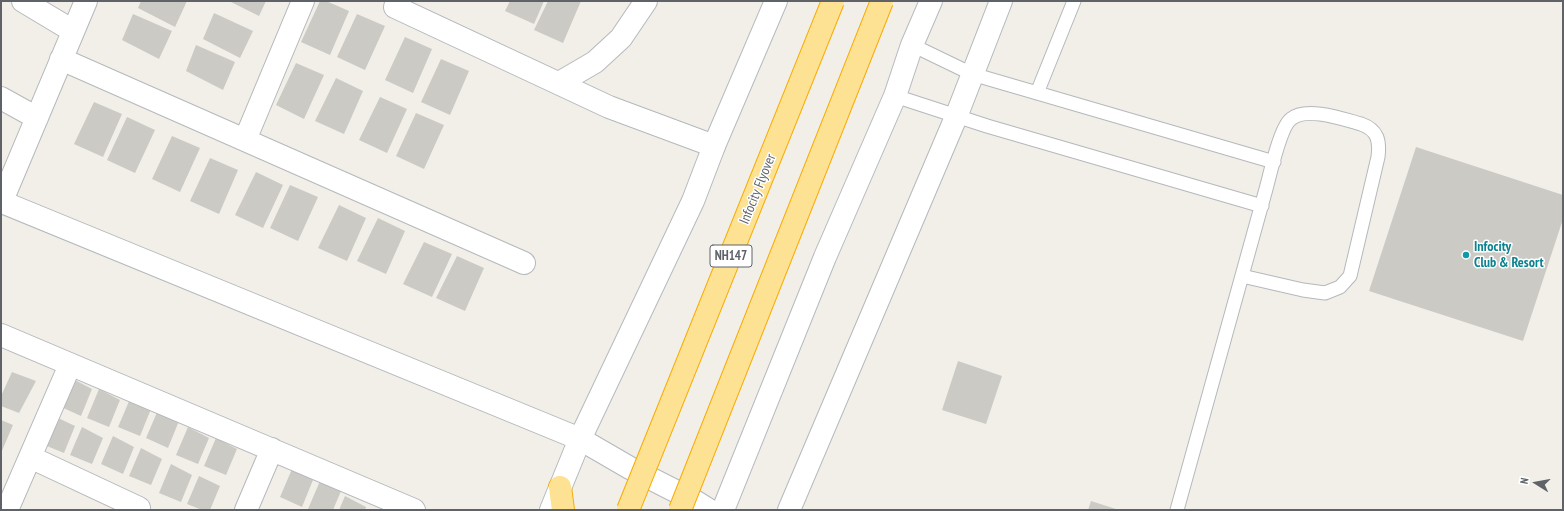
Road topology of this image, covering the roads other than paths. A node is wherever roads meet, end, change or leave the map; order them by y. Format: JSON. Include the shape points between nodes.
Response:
{"nodes":[{"id":1,"x":23,"y":1,"type":"edge"},
{"id":2,"x":86,"y":1,"type":"edge"},
{"id":3,"x":303,"y":1,"type":"edge"},
{"id":4,"x":646,"y":1,"type":"edge"},
{"id":5,"x":776,"y":1,"type":"edge"},
{"id":6,"x":833,"y":1,"type":"edge"},
{"id":7,"x":882,"y":1,"type":"edge"},
{"id":8,"x":931,"y":1,"type":"edge"},
{"id":9,"x":1001,"y":1,"type":"edge"},
{"id":10,"x":1074,"y":1,"type":"edge"},
{"id":11,"x":392,"y":3,"type":"edge"},
{"id":12,"x":73,"y":31,"type":"junction"},
{"id":13,"x":912,"y":45,"type":"junction"},
{"id":14,"x":61,"y":60,"type":"junction"},
{"id":15,"x":972,"y":74,"type":"junction"},
{"id":16,"x":559,"y":83,"type":"junction"},
{"id":17,"x":1037,"y":93,"type":"junction"},
{"id":18,"x":895,"y":96,"type":"junction"},
{"id":19,"x":1,"y":98,"type":"edge"},
{"id":20,"x":956,"y":117,"type":"junction"},
{"id":21,"x":36,"y":118,"type":"junction"},
{"id":22,"x":246,"y":140,"type":"junction"},
{"id":23,"x":714,"y":146,"type":"junction"},
{"id":24,"x":1274,"y":162,"type":"junction"},
{"id":25,"x":1,"y":203,"type":"edge"},
{"id":26,"x":1262,"y":206,"type":"junction"},
{"id":27,"x":524,"y":263,"type":"dead end"},
{"id":28,"x":1242,"y":276,"type":"junction"},
{"id":29,"x":1,"y":335,"type":"edge"},
{"id":30,"x":70,"y":365,"type":"junction"},
{"id":31,"x":580,"y":439,"type":"junction"},
{"id":32,"x":272,"y":449,"type":"junction"},
{"id":33,"x":30,"y":456,"type":"junction"},
{"id":34,"x":560,"y":487,"type":"junction"},
{"id":35,"x":140,"y":509,"type":"edge"},
{"id":36,"x":6,"y":510,"type":"edge"},
{"id":37,"x":246,"y":510,"type":"edge"},
{"id":38,"x":414,"y":510,"type":"edge"},
{"id":39,"x":551,"y":510,"type":"edge"},
{"id":40,"x":563,"y":510,"type":"edge"},
{"id":41,"x":628,"y":510,"type":"edge"},
{"id":42,"x":680,"y":510,"type":"edge"},
{"id":43,"x":709,"y":510,"type":"edge"},
{"id":44,"x":724,"y":510,"type":"edge"},
{"id":45,"x":789,"y":510,"type":"edge"},
{"id":46,"x":1177,"y":510,"type":"edge"}],
"edges":[{"from":1,"to":12,"type":"street"},
{"from":2,"to":12,"type":"street"},
{"from":3,"to":22,"type":"street"},
{"from":4,"to":16,"type":"street","via":[[621,38],[595,62]]},
{"from":5,"to":23,"type":"street"},
{"from":6,"to":41,"type":"highway","name":"Infocity Flyover","number":"NH147","bridge":true},
{"from":7,"to":42,"type":"highway","bridge":true},
{"from":8,"to":13,"type":"street"},
{"from":9,"to":15,"type":"street"},
{"from":10,"to":17,"type":"lane"},
{"from":11,"to":16,"type":"street"},
{"from":12,"to":14,"type":"street"},
{"from":13,"to":15,"type":"lane"},
{"from":13,"to":18,"type":"street"},
{"from":14,"to":21,"type":"street"},
{"from":14,"to":22,"type":"street"},
{"from":15,"to":17,"type":"lane"},
{"from":15,"to":20,"type":"street"},
{"from":16,"to":23,"type":"street","via":[[609,106]]},
{"from":17,"to":24,"type":"lane"},
{"from":18,"to":20,"type":"lane"},
{"from":18,"to":44,"type":"street","via":[[825,256]]},
{"from":19,"to":21,"type":"street"},
{"from":20,"to":26,"type":"lane"},
{"from":20,"to":45,"type":"street"},
{"from":21,"to":25,"type":"street"},
{"from":22,"to":27,"type":"street"},
{"from":23,"to":31,"type":"street","via":[[693,202]]},
{"from":24,"to":26,"type":"lane"},
{"from":24,"to":28,"type":"lane","via":[[1282,134],[1290,119],[1301,114],[1315,113],[1362,125],[1375,133],[1379,145],[1350,276],[1340,287],[1325,293]]},
{"from":25,"to":31,"type":"street"},
{"from":26,"to":28,"type":"lane"},
{"from":28,"to":46,"type":"lane"},
{"from":29,"to":30,"type":"street"},
{"from":30,"to":32,"type":"street"},
{"from":30,"to":33,"type":"street"},
{"from":31,"to":34,"type":"street"},
{"from":31,"to":43,"type":"street"},
{"from":32,"to":37,"type":"street"},
{"from":32,"to":38,"type":"street"},
{"from":33,"to":35,"type":"street"},
{"from":33,"to":36,"type":"street"},
{"from":34,"to":39,"type":"street"},
{"from":34,"to":40,"type":"highway"}]}
